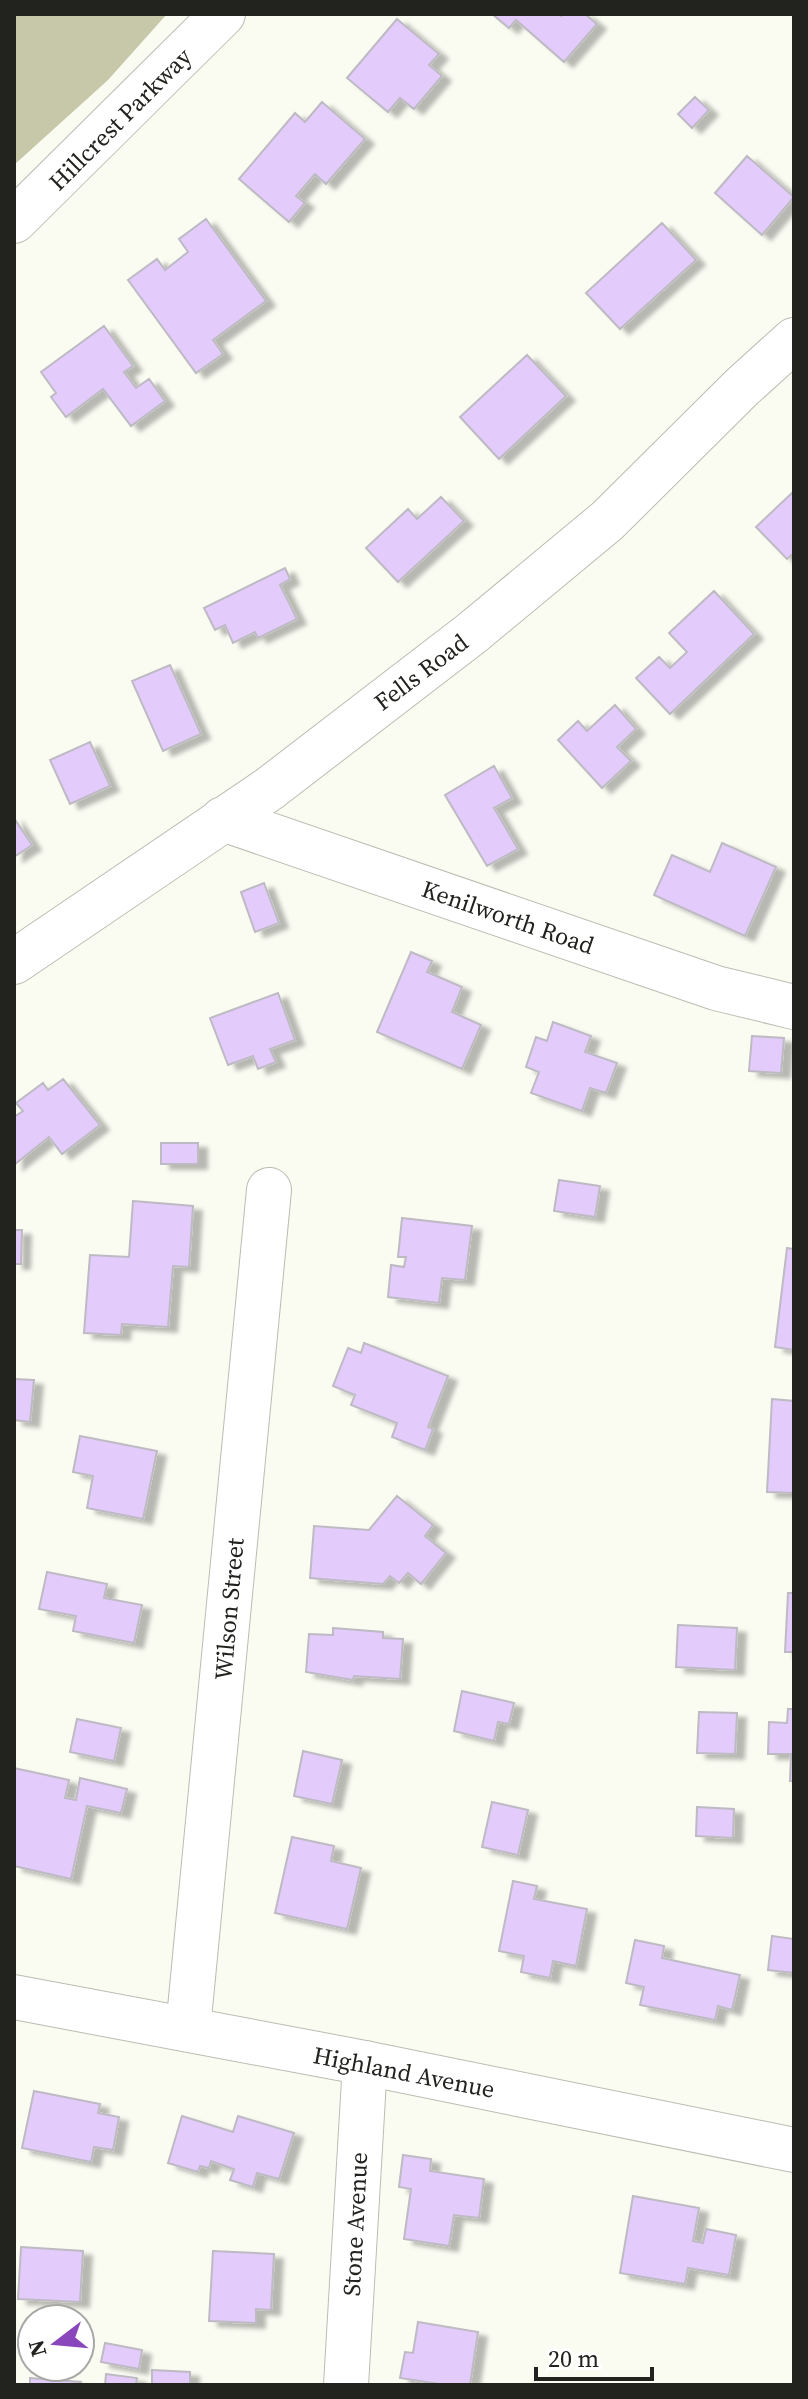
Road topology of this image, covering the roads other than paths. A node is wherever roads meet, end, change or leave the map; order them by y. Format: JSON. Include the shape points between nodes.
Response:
{"nodes":[{"id":1,"x":223,"y":14,"type":"edge"},
{"id":2,"x":14,"y":221,"type":"edge"},
{"id":3,"x":794,"y":340,"type":"edge"},
{"id":4,"x":223,"y":819,"type":"junction"},
{"id":5,"x":14,"y":962,"type":"edge"},
{"id":6,"x":794,"y":1007,"type":"edge"},
{"id":7,"x":269,"y":1190,"type":"dead end"},
{"id":8,"x":14,"y":1997,"type":"edge"},
{"id":9,"x":188,"y":2029,"type":"junction"},
{"id":10,"x":365,"y":2063,"type":"junction"},
{"id":11,"x":794,"y":2150,"type":"edge"},
{"id":12,"x":346,"y":2385,"type":"edge"}],
"edges":[{"from":1,"to":2,"type":"street","name":"Hillcrest Parkway"},
{"from":3,"to":4,"type":"street","name":"Fells Road","via":[[607,521],[472,633]]},
{"from":4,"to":5,"type":"street","name":"Fells Road"},
{"from":4,"to":6,"type":"street","name":"Kenilworth Road","via":[[716,988]]},
{"from":7,"to":9,"type":"street","name":"Wilson Street"},
{"from":8,"to":9,"type":"street","name":"Highland Avenue"},
{"from":9,"to":10,"type":"street","name":"Highland Avenue"},
{"from":10,"to":11,"type":"street","name":"Highland Avenue"},
{"from":10,"to":12,"type":"street","name":"Stone Avenue"}]}
